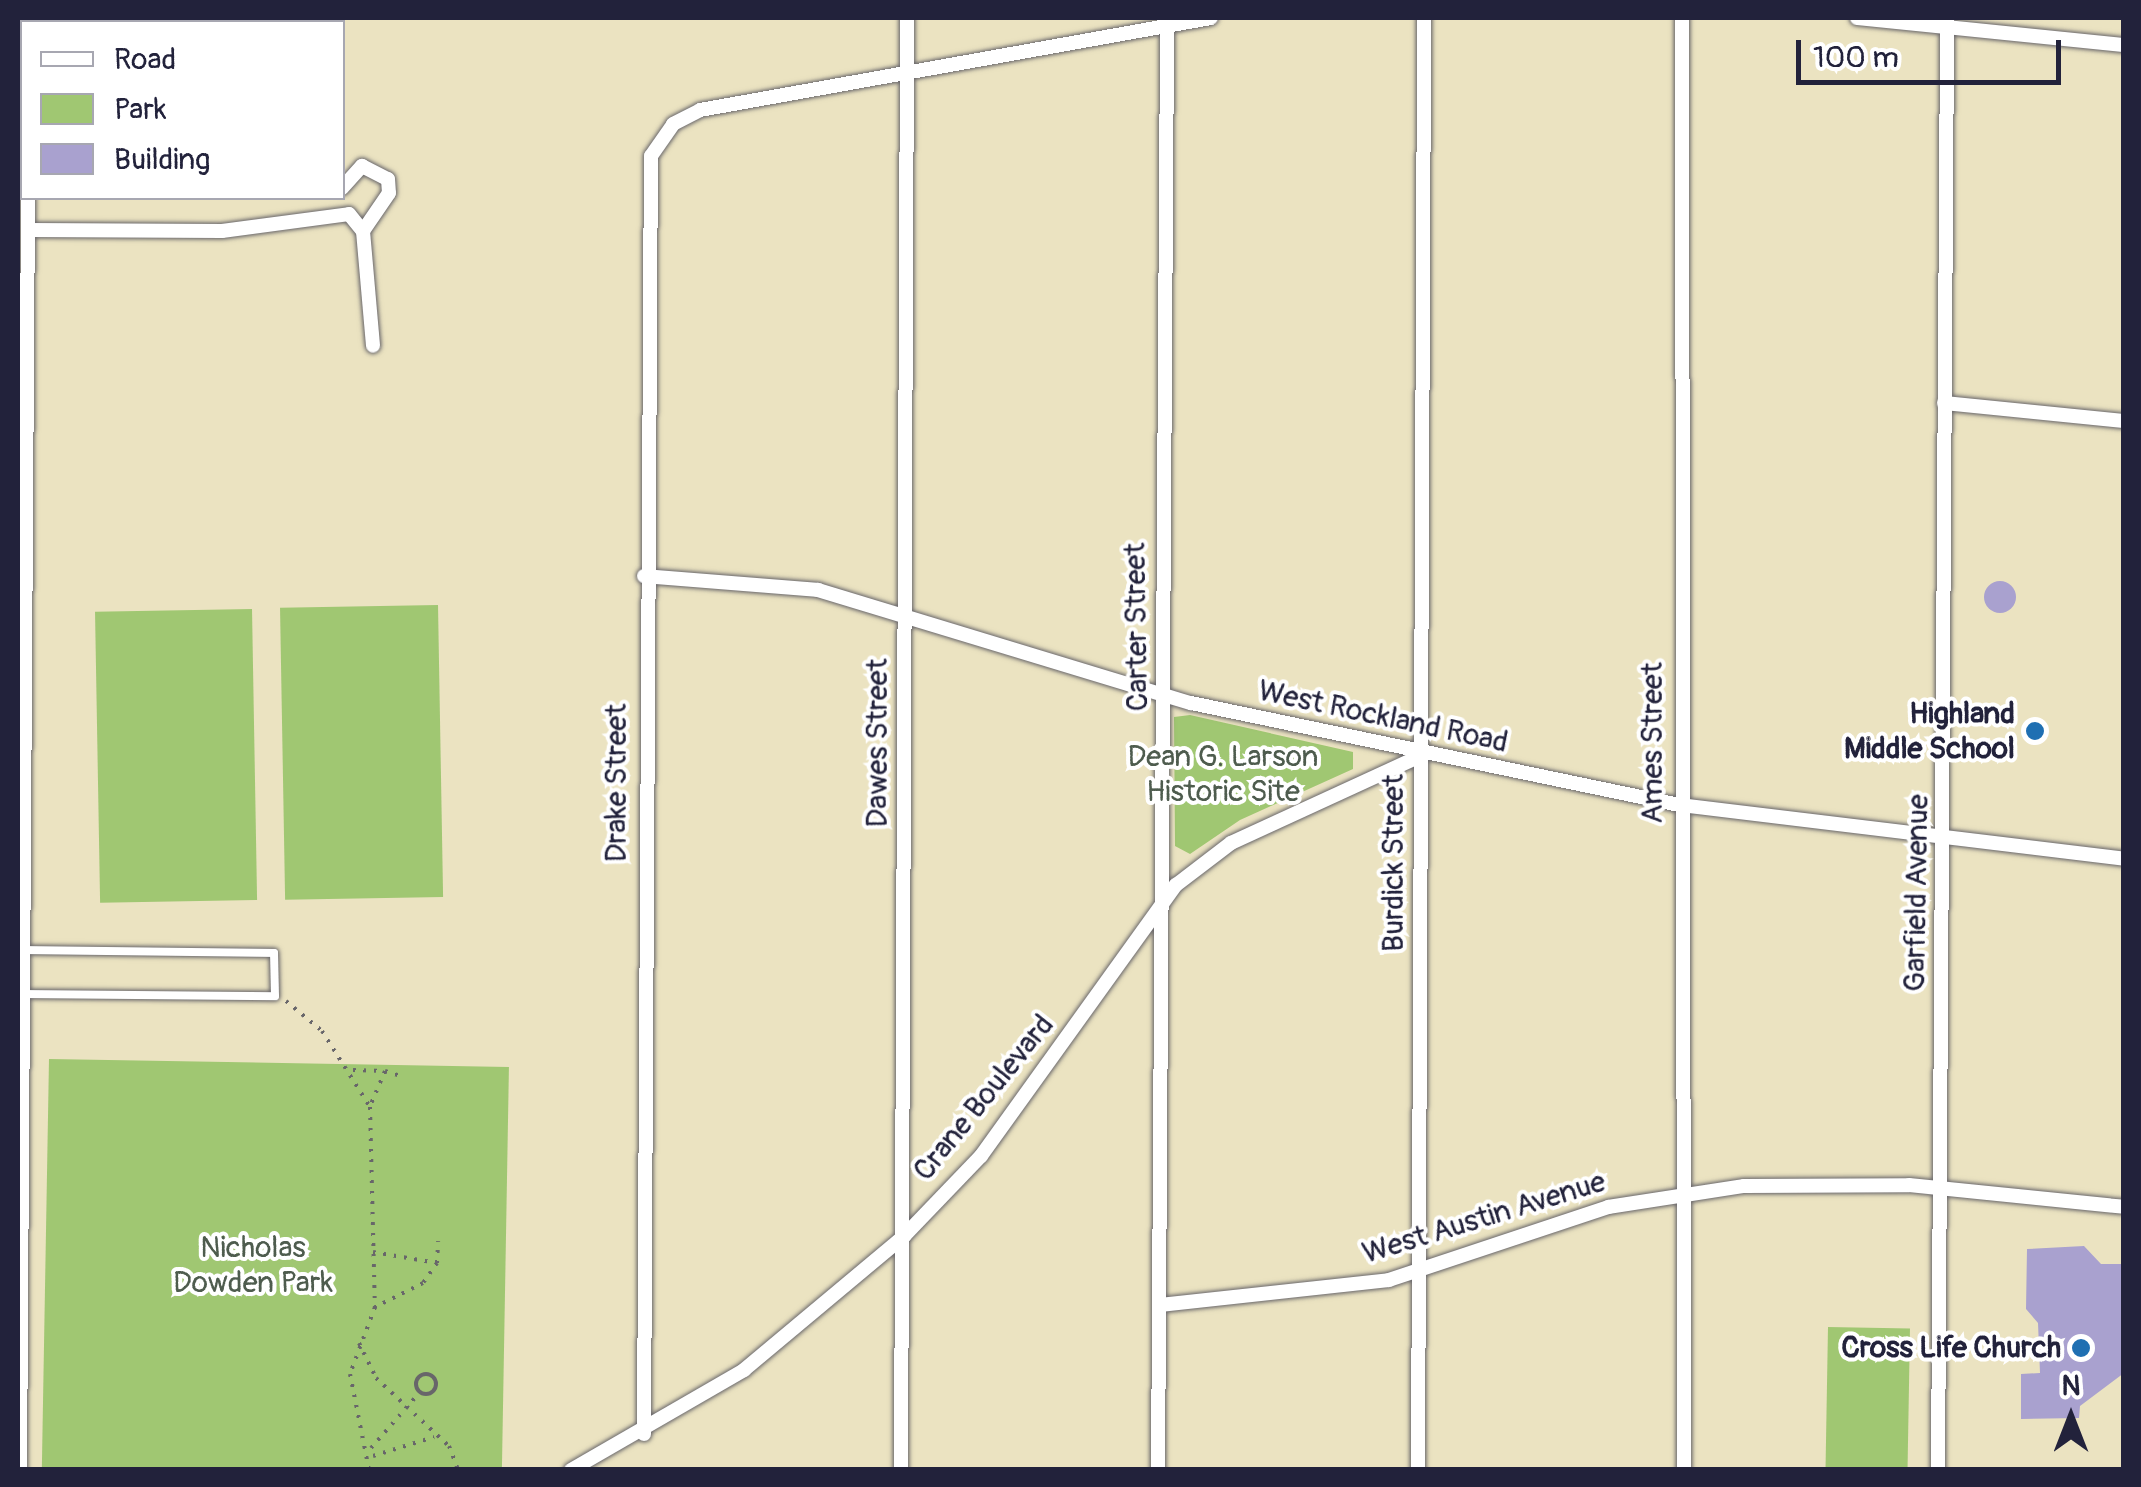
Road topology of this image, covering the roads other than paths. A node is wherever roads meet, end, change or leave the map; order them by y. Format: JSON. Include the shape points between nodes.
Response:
{"nodes":[{"id":1,"x":908,"y":18,"type":"edge"},
{"id":2,"x":1211,"y":18,"type":"edge"},
{"id":3,"x":1424,"y":18,"type":"edge"},
{"id":4,"x":1682,"y":18,"type":"edge"},
{"id":5,"x":1857,"y":18,"type":"edge"},
{"id":6,"x":1947,"y":22,"type":"edge"},
{"id":7,"x":1167,"y":23,"type":"junction"},
{"id":8,"x":2124,"y":45,"type":"edge"},
{"id":9,"x":909,"y":71,"type":"junction"},
{"id":10,"x":345,"y":185,"type":"edge"},
{"id":11,"x":28,"y":200,"type":"edge"},
{"id":12,"x":340,"y":200,"type":"edge"},
{"id":13,"x":336,"y":214,"type":"junction"},
{"id":14,"x":28,"y":230,"type":"junction"},
{"id":15,"x":362,"y":231,"type":"junction"},
{"id":16,"x":22,"y":332,"type":"edge"},
{"id":17,"x":373,"y":346,"type":"dead end"},
{"id":18,"x":1944,"y":403,"type":"junction"},
{"id":19,"x":2124,"y":421,"type":"edge"},
{"id":20,"x":644,"y":576,"type":"junction"},
{"id":21,"x":906,"y":617,"type":"junction"},
{"id":22,"x":1166,"y":694,"type":"junction"},
{"id":23,"x":21,"y":748,"type":"edge"},
{"id":24,"x":1422,"y":756,"type":"junction"},
{"id":25,"x":1680,"y":805,"type":"junction"},
{"id":26,"x":1946,"y":842,"type":"junction"},
{"id":27,"x":2124,"y":859,"type":"edge"},
{"id":28,"x":1167,"y":905,"type":"junction"},
{"id":29,"x":24,"y":950,"type":"junction"},
{"id":30,"x":22,"y":997,"type":"edge"},
{"id":31,"x":1939,"y":1188,"type":"junction"},
{"id":32,"x":1680,"y":1195,"type":"junction"},
{"id":33,"x":2124,"y":1207,"type":"edge"},
{"id":34,"x":904,"y":1236,"type":"junction"},
{"id":35,"x":1419,"y":1270,"type":"junction"},
{"id":36,"x":20,"y":1272,"type":"edge"},
{"id":37,"x":1160,"y":1305,"type":"junction"},
{"id":38,"x":644,"y":1434,"type":"junction"},
{"id":39,"x":20,"y":1470,"type":"edge"},
{"id":40,"x":571,"y":1470,"type":"edge"},
{"id":41,"x":901,"y":1470,"type":"edge"},
{"id":42,"x":1158,"y":1470,"type":"edge"},
{"id":43,"x":1418,"y":1470,"type":"edge"},
{"id":44,"x":1684,"y":1470,"type":"edge"},
{"id":45,"x":1938,"y":1470,"type":"edge"}],
"edges":[{"from":1,"to":9,"type":"street","name":"Dawes Street"},
{"from":2,"to":7,"type":"street"},
{"from":3,"to":24,"type":"street","name":"Burdick Street"},
{"from":4,"to":25,"type":"street","name":"Ames Street"},
{"from":5,"to":6,"type":"street"},
{"from":6,"to":8,"type":"street"},
{"from":6,"to":18,"type":"street","name":"Garfield Avenue"},
{"from":7,"to":9,"type":"street"},
{"from":7,"to":22,"type":"street","name":"Carter Street"},
{"from":9,"to":20,"type":"street","name":"Drake Street","via":[[700,110],[662,136],[646,178]]},
{"from":9,"to":21,"type":"street","name":"Dawes Street"},
{"from":10,"to":15,"type":"street","via":[[362,166],[388,179],[390,193]]},
{"from":11,"to":14,"type":"street"},
{"from":12,"to":13,"type":"street"},
{"from":13,"to":14,"type":"street","via":[[222,231]]},
{"from":13,"to":15,"type":"street"},
{"from":14,"to":16,"type":"street"},
{"from":15,"to":17,"type":"street"},
{"from":16,"to":23,"type":"street"},
{"from":18,"to":19,"type":"street"},
{"from":18,"to":26,"type":"street","name":"Garfield Avenue"},
{"from":20,"to":21,"type":"street","name":"West Rockland Road","via":[[755,580]]},
{"from":20,"to":38,"type":"street","name":"Drake Street"},
{"from":21,"to":22,"type":"street","name":"West Rockland Road"},
{"from":21,"to":34,"type":"street","name":"Dawes Street"},
{"from":22,"to":24,"type":"street","name":"West Rockland Road"},
{"from":22,"to":28,"type":"street","name":"Carter Street"},
{"from":23,"to":29,"type":"street"},
{"from":24,"to":25,"type":"street","name":"West Rockland Road"},
{"from":24,"to":28,"type":"street","name":"Crane Boulevard","via":[[1231,843],[1176,885]]},
{"from":24,"to":35,"type":"street","name":"Burdick Street"},
{"from":25,"to":26,"type":"street","name":"West Rockland Road"},
{"from":25,"to":32,"type":"street","name":"Ames Street"},
{"from":26,"to":27,"type":"street","name":"West Rockland Road"},
{"from":26,"to":31,"type":"street","name":"Garfield Avenue"},
{"from":28,"to":34,"type":"street","name":"Crane Boulevard","via":[[981,1156]]},
{"from":28,"to":37,"type":"street","name":"Carter Street"},
{"from":29,"to":30,"type":"street"},
{"from":29,"to":30,"type":"lane","via":[[274,952],[274,996]]},
{"from":30,"to":36,"type":"street"},
{"from":31,"to":32,"type":"street","name":"West Austin Avenue","via":[[1831,1182]]},
{"from":31,"to":33,"type":"street","name":"West Austin Avenue"},
{"from":31,"to":45,"type":"street","name":"Garfield Avenue"},
{"from":32,"to":35,"type":"street","name":"West Austin Avenue","via":[[1537,1226]]},
{"from":32,"to":44,"type":"street","name":"Ames Street"},
{"from":34,"to":38,"type":"street","name":"Crane Boulevard","via":[[744,1370]]},
{"from":34,"to":41,"type":"street","name":"Dawes Street"},
{"from":35,"to":37,"type":"street","name":"West Austin Avenue","via":[[1304,1295]]},
{"from":35,"to":43,"type":"street","name":"Burdick Street"},
{"from":36,"to":39,"type":"street"},
{"from":37,"to":42,"type":"street","name":"Carter Street"},
{"from":38,"to":40,"type":"street","name":"Crane Boulevard"}]}
